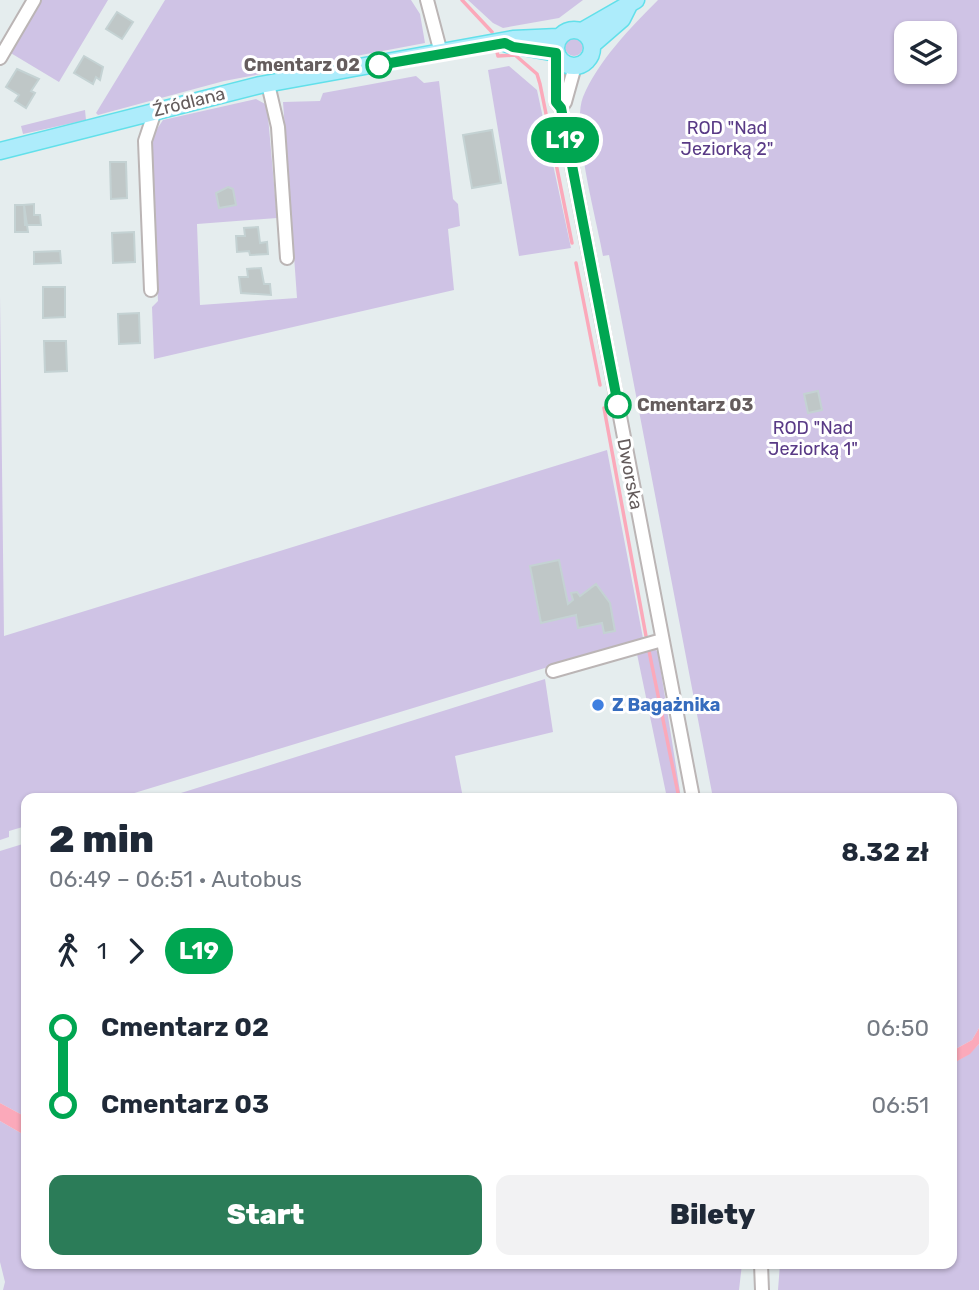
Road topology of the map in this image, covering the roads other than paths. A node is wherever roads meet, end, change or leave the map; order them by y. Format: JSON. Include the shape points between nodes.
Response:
{"nodes":[{"id":1,"x":34,"y":0,"type":"edge"},
{"id":2,"x":427,"y":0,"type":"edge"},
{"id":3,"x":633,"y":3,"type":"edge"},
{"id":4,"x":582,"y":31,"type":"junction"},
{"id":5,"x":592,"y":45,"type":"junction"},
{"id":6,"x":557,"y":49,"type":"junction"},
{"id":7,"x":441,"y":53,"type":"junction"},
{"id":8,"x":0,"y":58,"type":"edge"},
{"id":9,"x":575,"y":66,"type":"junction"},
{"id":10,"x":268,"y":84,"type":"junction"},
{"id":11,"x":561,"y":108,"type":"junction"},
{"id":12,"x":155,"y":111,"type":"junction"},
{"id":13,"x":0,"y":152,"type":"edge"},
{"id":14,"x":287,"y":258,"type":"dead end"},
{"id":15,"x":151,"y":290,"type":"dead end"},
{"id":16,"x":662,"y":640,"type":"junction"},
{"id":17,"x":553,"y":671,"type":"dead end"},
{"id":18,"x":692,"y":793,"type":"edge"},
{"id":19,"x":761,"y":1269,"type":"edge"},
{"id":20,"x":762,"y":1290,"type":"edge"}],
"edges":[{"from":1,"to":8,"type":"street"},
{"from":2,"to":7,"type":"street"},
{"from":3,"to":4,"type":"main road"},
{"from":3,"to":5,"type":"main road"},
{"from":4,"to":5,"type":"main road"},
{"from":4,"to":6,"type":"main road","via":[[571,29]]},
{"from":5,"to":9,"type":"main road","via":[[588,59]]},
{"from":6,"to":7,"type":"main road","name":"Źródlana","via":[[534,36]]},
{"from":6,"to":9,"type":"main road"},
{"from":6,"to":11,"type":"street","name":"Dworska","via":[[556,100]]},
{"from":7,"to":10,"type":"main road","name":"Źródlana"},
{"from":9,"to":11,"type":"street","name":"Dworska"},
{"from":10,"to":12,"type":"main road","name":"Źródlana"},
{"from":10,"to":14,"type":"street","via":[[278,127]]},
{"from":11,"to":16,"type":"street","name":"Dworska"},
{"from":12,"to":13,"type":"main road","name":"Źródlana"},
{"from":12,"to":15,"type":"street","via":[[145,141]]},
{"from":16,"to":17,"type":"street"},
{"from":16,"to":18,"type":"street","name":"Dworska"},
{"from":19,"to":20,"type":"street"}]}
